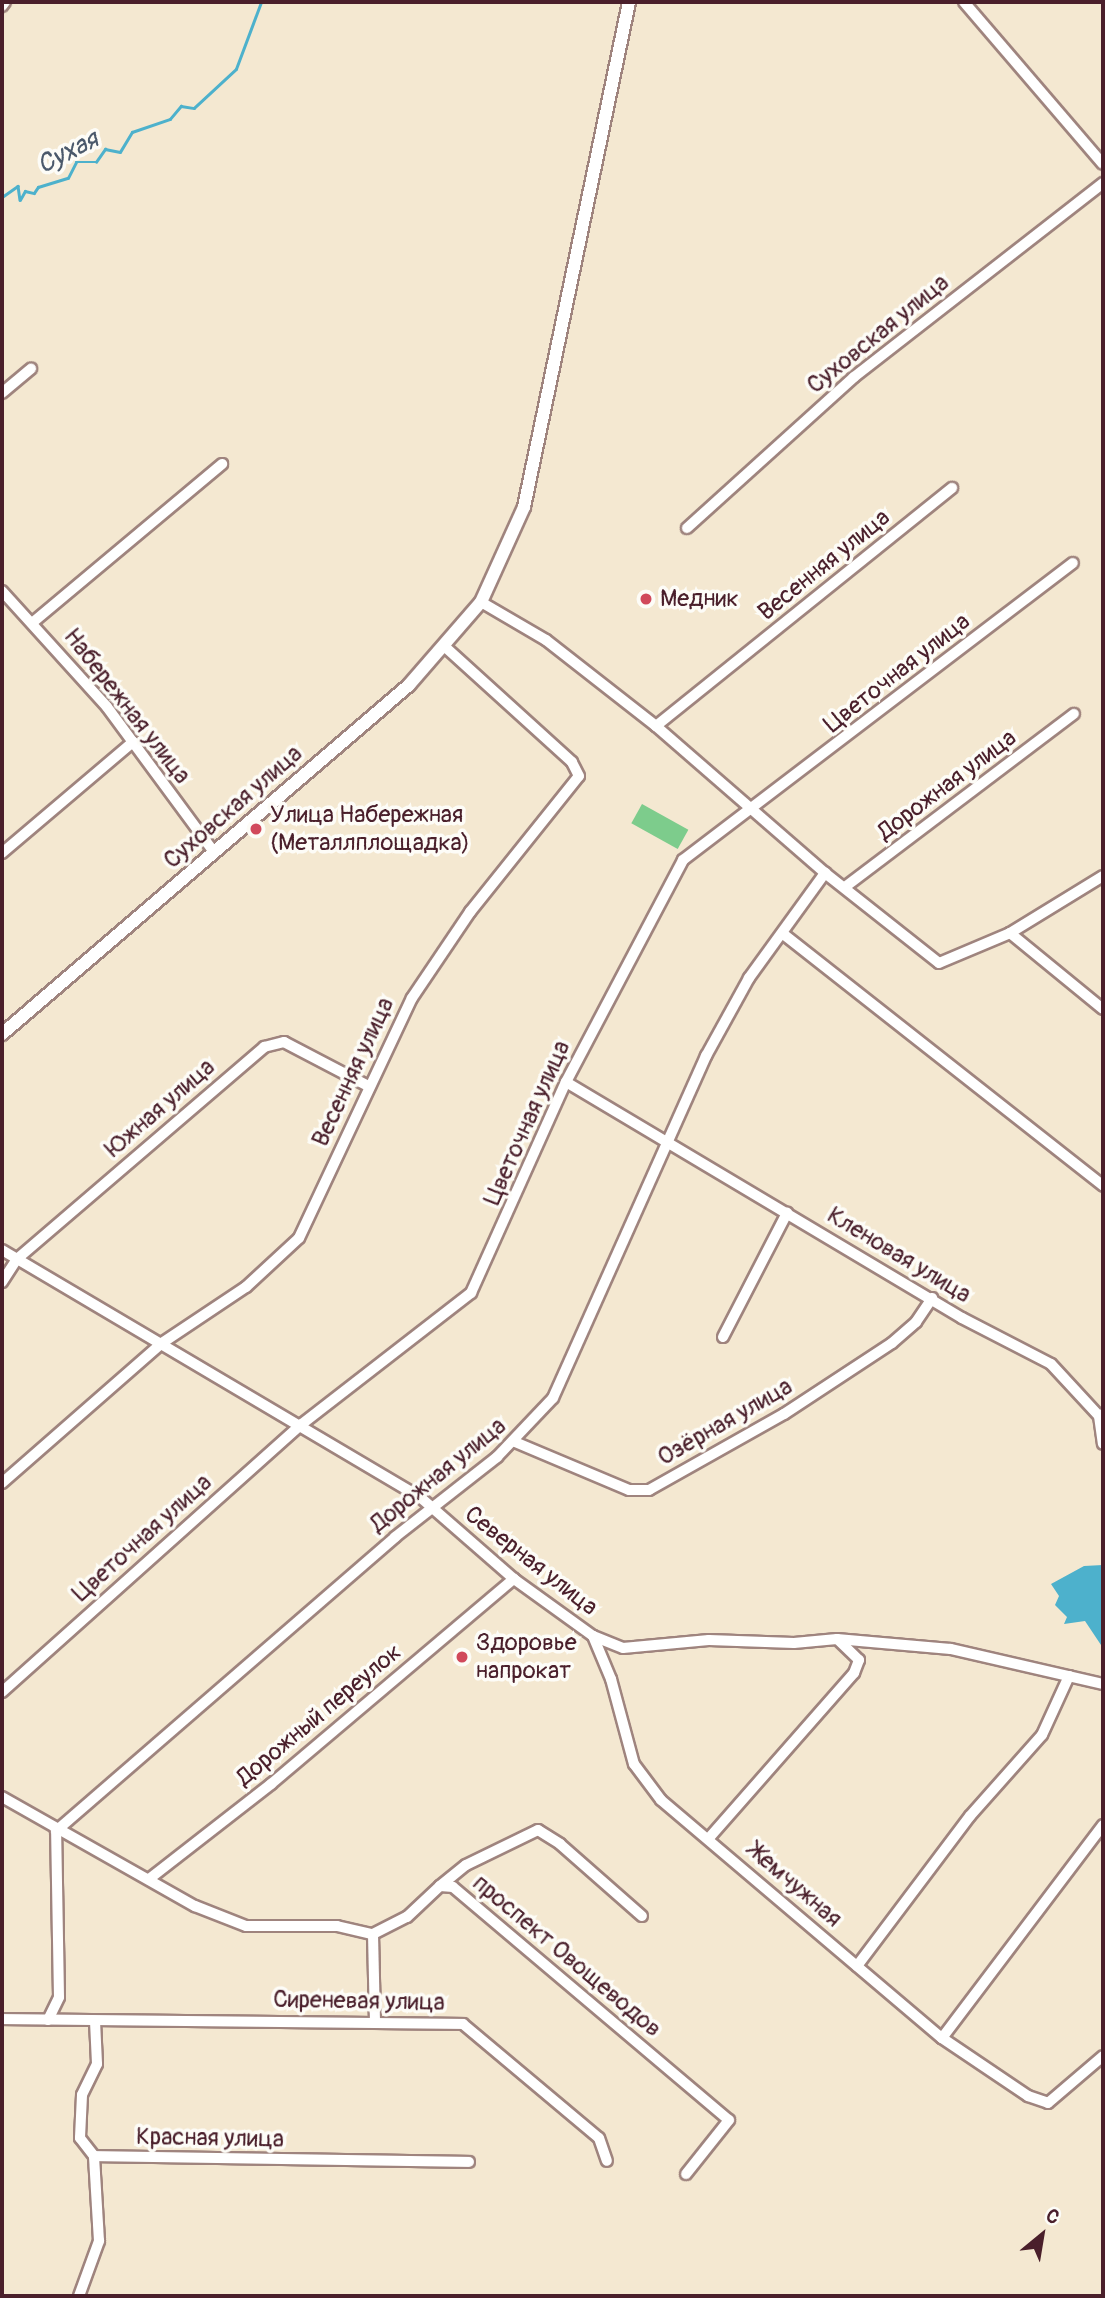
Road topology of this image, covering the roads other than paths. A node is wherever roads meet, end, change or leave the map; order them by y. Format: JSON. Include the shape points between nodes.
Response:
{"nodes":[{"id":1,"x":629,"y":2,"type":"edge"},
{"id":2,"x":964,"y":2,"type":"edge"},
{"id":3,"x":1103,"y":163,"type":"edge"},
{"id":4,"x":1103,"y":184,"type":"edge"},
{"id":5,"x":31,"y":369,"type":"dead end"},
{"id":6,"x":2,"y":393,"type":"edge"},
{"id":7,"x":222,"y":464,"type":"dead end"},
{"id":8,"x":953,"y":488,"type":"dead end"},
{"id":9,"x":688,"y":528,"type":"dead end"},
{"id":10,"x":1073,"y":563,"type":"dead end"},
{"id":11,"x":2,"y":592,"type":"edge"},
{"id":12,"x":481,"y":602,"type":"junction"},
{"id":13,"x":32,"y":623,"type":"junction"},
{"id":14,"x":444,"y":646,"type":"junction"},
{"id":15,"x":1074,"y":714,"type":"dead end"},
{"id":16,"x":656,"y":726,"type":"junction"},
{"id":17,"x":133,"y":742,"type":"junction"},
{"id":18,"x":753,"y":811,"type":"junction"},
{"id":19,"x":214,"y":852,"type":"junction"},
{"id":20,"x":2,"y":853,"type":"edge"},
{"id":21,"x":825,"y":873,"type":"junction"},
{"id":22,"x":1103,"y":876,"type":"edge"},
{"id":23,"x":845,"y":887,"type":"junction"},
{"id":24,"x":782,"y":933,"type":"junction"},
{"id":25,"x":1010,"y":933,"type":"junction"},
{"id":26,"x":1103,"y":1009,"type":"edge"},
{"id":27,"x":2,"y":1034,"type":"edge"},
{"id":28,"x":566,"y":1082,"type":"junction"},
{"id":29,"x":368,"y":1086,"type":"junction"},
{"id":30,"x":666,"y":1144,"type":"junction"},
{"id":31,"x":1103,"y":1186,"type":"edge"},
{"id":32,"x":787,"y":1213,"type":"junction"},
{"id":33,"x":2,"y":1250,"type":"edge"},
{"id":34,"x":18,"y":1259,"type":"junction"},
{"id":35,"x":2,"y":1282,"type":"edge"},
{"id":36,"x":932,"y":1298,"type":"junction"},
{"id":37,"x":723,"y":1337,"type":"dead end"},
{"id":38,"x":162,"y":1343,"type":"junction"},
{"id":39,"x":1101,"y":1415,"type":"edge"},
{"id":40,"x":302,"y":1424,"type":"junction"},
{"id":41,"x":515,"y":1442,"type":"junction"},
{"id":42,"x":1103,"y":1444,"type":"edge"},
{"id":43,"x":2,"y":1483,"type":"edge"},
{"id":44,"x":431,"y":1509,"type":"junction"},
{"id":45,"x":514,"y":1579,"type":"junction"},
{"id":46,"x":593,"y":1636,"type":"junction"},
{"id":47,"x":837,"y":1639,"type":"junction"},
{"id":48,"x":1069,"y":1676,"type":"junction"},
{"id":49,"x":1103,"y":1684,"type":"edge"},
{"id":50,"x":2,"y":1692,"type":"edge"},
{"id":51,"x":2,"y":1797,"type":"edge"},
{"id":52,"x":1103,"y":1825,"type":"edge"},
{"id":53,"x":56,"y":1831,"type":"junction"},
{"id":54,"x":709,"y":1838,"type":"junction"},
{"id":55,"x":149,"y":1879,"type":"junction"},
{"id":56,"x":440,"y":1886,"type":"junction"},
{"id":57,"x":642,"y":1916,"type":"dead end"},
{"id":58,"x":373,"y":1934,"type":"junction"},
{"id":59,"x":857,"y":1966,"type":"junction"},
{"id":60,"x":2,"y":2019,"type":"edge"},
{"id":61,"x":48,"y":2020,"type":"junction"},
{"id":62,"x":95,"y":2021,"type":"junction"},
{"id":63,"x":375,"y":2021,"type":"junction"},
{"id":64,"x":942,"y":2038,"type":"junction"},
{"id":65,"x":1103,"y":2056,"type":"edge"},
{"id":66,"x":94,"y":2156,"type":"junction"},
{"id":67,"x":607,"y":2161,"type":"dead end"},
{"id":68,"x":469,"y":2162,"type":"dead end"},
{"id":69,"x":686,"y":2174,"type":"dead end"},
{"id":70,"x":79,"y":2296,"type":"edge"}],
"edges":[{"from":1,"to":12,"type":"street","name":"Суховская улица","via":[[524,508]]},
{"from":2,"to":3,"type":"street"},
{"from":4,"to":9,"type":"street","name":"Суховская улица","via":[[854,377]]},
{"from":5,"to":6,"type":"street"},
{"from":7,"to":13,"type":"street"},
{"from":8,"to":16,"type":"street","name":"Весенняя улица"},
{"from":10,"to":18,"type":"street","name":"Цветочная улица"},
{"from":11,"to":13,"type":"street","name":"Набережная улица"},
{"from":12,"to":14,"type":"street","name":"Суховская улица"},
{"from":12,"to":16,"type":"street","via":[[546,640]]},
{"from":13,"to":17,"type":"street","name":"Набережная улица"},
{"from":14,"to":19,"type":"street","name":"Суховская улица","via":[[409,685]]},
{"from":14,"to":29,"type":"street","name":"Весенняя улица","via":[[572,762],[579,776],[470,912],[412,998]]},
{"from":15,"to":23,"type":"street","name":"Дорожная улица"},
{"from":16,"to":18,"type":"street"},
{"from":17,"to":19,"type":"street","name":"Набережная улица"},
{"from":17,"to":20,"type":"street"},
{"from":18,"to":21,"type":"street"},
{"from":18,"to":28,"type":"street","name":"Цветочная улица","via":[[683,860]]},
{"from":19,"to":27,"type":"street","name":"Суховская улица"},
{"from":21,"to":23,"type":"street"},
{"from":21,"to":24,"type":"street","name":"Дорожная улица"},
{"from":22,"to":25,"type":"street"},
{"from":23,"to":25,"type":"street","via":[[939,963]]},
{"from":24,"to":30,"type":"street","name":"Дорожная улица","via":[[724,1022]]},
{"from":24,"to":31,"type":"street"},
{"from":25,"to":26,"type":"street"},
{"from":28,"to":30,"type":"street","name":"Кленовая улица","via":[[660,1136]]},
{"from":28,"to":40,"type":"street","name":"Цветочная улица","via":[[471,1293]]},
{"from":29,"to":34,"type":"street","name":"Южная улица","via":[[284,1042],[264,1046]]},
{"from":29,"to":38,"type":"street","name":"Весенняя улица","via":[[299,1238],[246,1287]]},
{"from":30,"to":32,"type":"street","name":"Кленовая улица"},
{"from":30,"to":41,"type":"street","name":"Дорожная улица","via":[[553,1398]]},
{"from":32,"to":36,"type":"street","name":"Кленовая улица"},
{"from":32,"to":37,"type":"street"},
{"from":33,"to":34,"type":"street","name":"Северная улица"},
{"from":34,"to":35,"type":"street","name":"Южная улица"},
{"from":34,"to":38,"type":"street","name":"Северная улица"},
{"from":36,"to":39,"type":"street","name":"Кленовая улица","via":[[1051,1364]]},
{"from":36,"to":41,"type":"street","name":"Озёрная улица","via":[[916,1322],[892,1343],[784,1414],[649,1490],[629,1490]]},
{"from":38,"to":40,"type":"street","name":"Северная улица"},
{"from":38,"to":43,"type":"street","name":"Весенняя улица"},
{"from":39,"to":42,"type":"street","name":"Кленовая улица"},
{"from":40,"to":44,"type":"street","name":"Северная улица","via":[[420,1497]]},
{"from":40,"to":50,"type":"street","name":"Цветочная улица"},
{"from":41,"to":44,"type":"street","name":"Дорожная улица"},
{"from":44,"to":45,"type":"street","name":"Северная улица"},
{"from":44,"to":53,"type":"street","name":"Дорожная улица"},
{"from":45,"to":46,"type":"street","name":"Северная улица"},
{"from":45,"to":55,"type":"street","name":"Дорожный переулок","via":[[271,1784]]},
{"from":46,"to":47,"type":"street","name":"Северная улица","via":[[623,1647],[709,1640],[794,1643]]},
{"from":46,"to":54,"type":"street","name":"Жемчужная","via":[[611,1679],[634,1764],[661,1800]]},
{"from":47,"to":48,"type":"street","name":"Северная улица","via":[[951,1649]]},
{"from":47,"to":54,"type":"street","via":[[859,1660],[854,1672]]},
{"from":48,"to":49,"type":"street","name":"Северная улица"},
{"from":48,"to":59,"type":"street","via":[[1042,1735],[995,1788]]},
{"from":51,"to":53,"type":"street"},
{"from":52,"to":64,"type":"street"},
{"from":53,"to":55,"type":"street"},
{"from":53,"to":61,"type":"street","via":[[60,1997]]},
{"from":54,"to":59,"type":"street","name":"Жемчужная"},
{"from":55,"to":58,"type":"street","via":[[195,1906],[246,1926],[337,1926]]},
{"from":56,"to":57,"type":"street","via":[[466,1865],[537,1830],[560,1843]]},
{"from":56,"to":58,"type":"street","name":"проспект Овощеводов","via":[[407,1917]]},
{"from":56,"to":69,"type":"street","name":"проспект Овощеводов","via":[[453,1887],[729,2120]]},
{"from":58,"to":63,"type":"street"},
{"from":59,"to":64,"type":"street","name":"Жемчужная"},
{"from":60,"to":61,"type":"street","name":"Сиреневая улица"},
{"from":61,"to":62,"type":"street","name":"Сиреневая улица"},
{"from":62,"to":63,"type":"street","name":"Сиреневая улица"},
{"from":62,"to":66,"type":"street","via":[[97,2064],[82,2095],[80,2138]]},
{"from":63,"to":67,"type":"street","name":"Сиреневая улица","via":[[463,2024],[599,2138]]},
{"from":64,"to":65,"type":"street","name":"Жемчужная","via":[[1028,2096],[1048,2103]]},
{"from":66,"to":68,"type":"street","name":"Красная улица"},
{"from":66,"to":70,"type":"street","via":[[99,2241]]}]}
